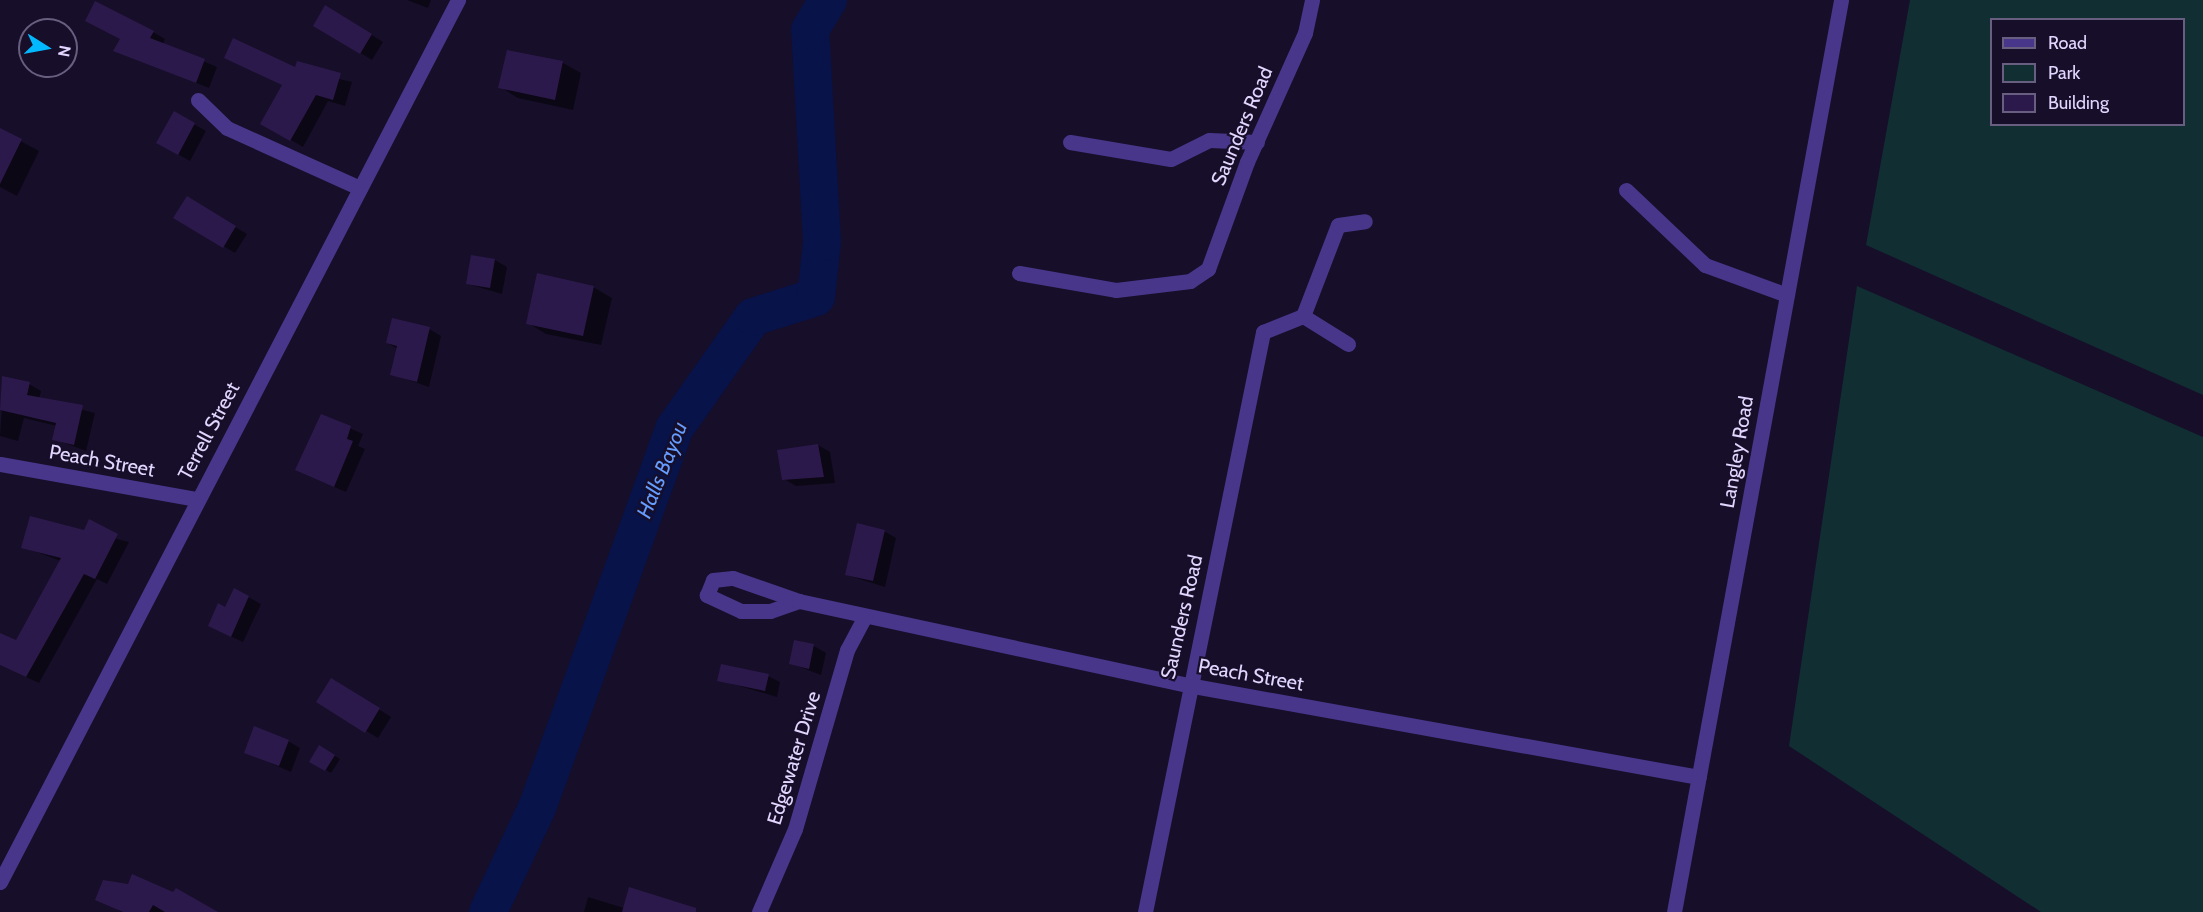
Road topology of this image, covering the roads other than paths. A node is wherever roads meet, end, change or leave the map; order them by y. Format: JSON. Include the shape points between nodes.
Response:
{"nodes":[{"id":1,"x":458,"y":0,"type":"edge"},
{"id":2,"x":1312,"y":0,"type":"edge"},
{"id":3,"x":1841,"y":0,"type":"edge"},
{"id":4,"x":198,"y":100,"type":"dead end"},
{"id":5,"x":1257,"y":141,"type":"junction"},
{"id":6,"x":1070,"y":142,"type":"dead end"},
{"id":7,"x":360,"y":188,"type":"junction"},
{"id":8,"x":1626,"y":190,"type":"dead end"},
{"id":9,"x":1365,"y":221,"type":"dead end"},
{"id":10,"x":1019,"y":273,"type":"dead end"},
{"id":11,"x":1787,"y":295,"type":"junction"},
{"id":12,"x":1303,"y":316,"type":"junction"},
{"id":13,"x":1348,"y":344,"type":"dead end"},
{"id":14,"x":0,"y":464,"type":"edge"},
{"id":15,"x":198,"y":499,"type":"junction"},
{"id":16,"x":799,"y":601,"type":"junction"},
{"id":17,"x":866,"y":616,"type":"junction"},
{"id":18,"x":1188,"y":685,"type":"junction"},
{"id":19,"x":1699,"y":777,"type":"junction"},
{"id":20,"x":0,"y":882,"type":"edge"},
{"id":21,"x":759,"y":912,"type":"edge"},
{"id":22,"x":1145,"y":912,"type":"edge"},
{"id":23,"x":1674,"y":912,"type":"edge"}],
"edges":[{"from":1,"to":7,"type":"street","name":"Terrell Street"},
{"from":2,"to":5,"type":"street","name":"Saunders Road","via":[[1305,33]]},
{"from":3,"to":11,"type":"street","name":"Langley Road"},
{"from":4,"to":7,"type":"street","via":[[227,128]]},
{"from":5,"to":6,"type":"street","via":[[1209,140],[1171,159]]},
{"from":5,"to":10,"type":"street","name":"Saunders Road","via":[[1208,269],[1190,281],[1116,290]]},
{"from":7,"to":15,"type":"street","name":"Terrell Street"},
{"from":8,"to":11,"type":"street","via":[[1705,265]]},
{"from":9,"to":12,"type":"street","via":[[1338,225]]},
{"from":11,"to":19,"type":"street","name":"Langley Road"},
{"from":12,"to":13,"type":"street"},
{"from":12,"to":18,"type":"street","name":"Saunders Road","via":[[1263,332]]},
{"from":14,"to":15,"type":"street","name":"Peach Street"},
{"from":15,"to":20,"type":"street","name":"Terrell Street"},
{"from":16,"to":16,"type":"street","name":"Peach Street","via":[[733,578],[713,580],[707,595],[741,611],[770,611]]},
{"from":16,"to":17,"type":"street","name":"Peach Street"},
{"from":17,"to":18,"type":"street","name":"Peach Street"},
{"from":17,"to":21,"type":"street","name":"Edgewater Drive","via":[[847,650],[795,829]]},
{"from":18,"to":19,"type":"street","name":"Peach Street"},
{"from":18,"to":22,"type":"street","name":"Saunders Road"},
{"from":19,"to":23,"type":"street","name":"Langley Road"}]}
